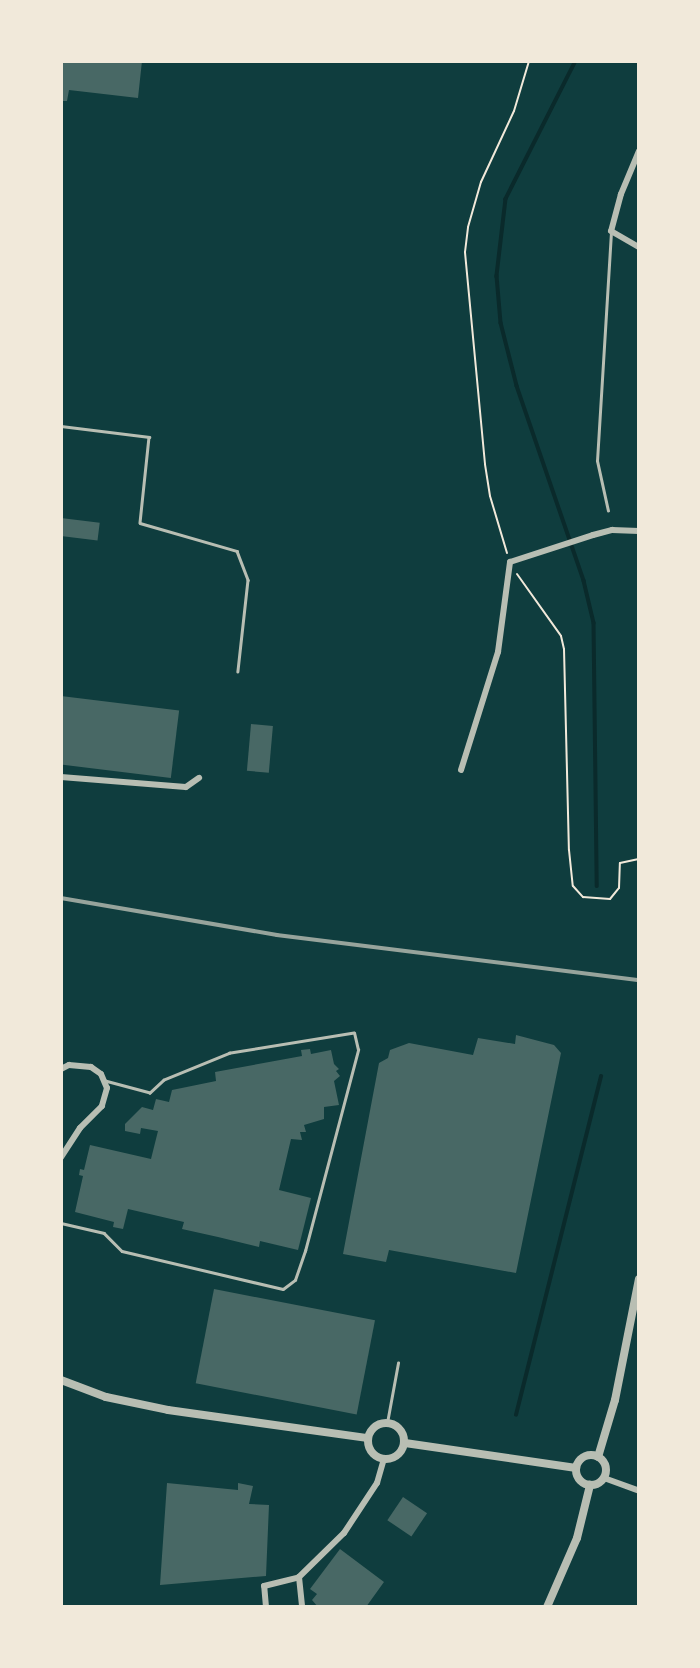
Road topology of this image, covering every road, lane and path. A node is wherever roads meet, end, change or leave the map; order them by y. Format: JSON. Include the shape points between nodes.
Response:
{"nodes":[{"id":1,"x":529,"y":61,"type":"edge"},
{"id":2,"x":639,"y":151,"type":"edge"},
{"id":3,"x":611,"y":231,"type":"junction"},
{"id":4,"x":639,"y":247,"type":"edge"},
{"id":5,"x":61,"y":426,"type":"edge"},
{"id":6,"x":608,"y":511,"type":"dead end"},
{"id":7,"x":639,"y":531,"type":"edge"},
{"id":8,"x":510,"y":562,"type":"junction"},
{"id":9,"x":238,"y":671,"type":"dead end"},
{"id":10,"x":461,"y":770,"type":"dead end"},
{"id":11,"x":61,"y":777,"type":"edge"},
{"id":12,"x":199,"y":778,"type":"dead end"},
{"id":13,"x":639,"y":859,"type":"edge"},
{"id":14,"x":61,"y":1069,"type":"edge"},
{"id":15,"x":105,"y":1081,"type":"junction"},
{"id":16,"x":61,"y":1157,"type":"edge"},
{"id":17,"x":61,"y":1223,"type":"edge"},
{"id":18,"x":639,"y":1279,"type":"edge"},
{"id":19,"x":398,"y":1363,"type":"dead end"},
{"id":20,"x":61,"y":1380,"type":"edge"},
{"id":21,"x":387,"y":1423,"type":"junction"},
{"id":22,"x":368,"y":1438,"type":"junction"},
{"id":23,"x":405,"y":1443,"type":"junction"},
{"id":24,"x":598,"y":1457,"type":"junction"},
{"id":25,"x":384,"y":1459,"type":"junction"},
{"id":26,"x":576,"y":1468,"type":"junction"},
{"id":27,"x":604,"y":1478,"type":"junction"},
{"id":28,"x":590,"y":1485,"type":"junction"},
{"id":29,"x":639,"y":1492,"type":"edge"},
{"id":30,"x":299,"y":1577,"type":"junction"},
{"id":31,"x":266,"y":1607,"type":"edge"},
{"id":32,"x":302,"y":1607,"type":"edge"},
{"id":33,"x":547,"y":1607,"type":"edge"}],
"edges":[{"from":1,"to":8,"type":"path","via":[[514,111],[481,182],[465,252],[485,464]]},
{"from":2,"to":3,"type":"street"},
{"from":3,"to":4,"type":"street"},
{"from":3,"to":6,"type":"lane","via":[[597,461]]},
{"from":5,"to":9,"type":"lane","via":[[149,437],[141,523],[237,551],[248,580]]},
{"from":7,"to":8,"type":"street","via":[[612,530]]},
{"from":8,"to":10,"type":"street","via":[[498,652]]},
{"from":8,"to":13,"type":"path","via":[[561,636],[564,649],[573,886],[583,897],[610,899],[619,888],[620,863]]},
{"from":11,"to":12,"type":"street","via":[[186,787]]},
{"from":14,"to":15,"type":"street","via":[[91,1067]]},
{"from":15,"to":16,"type":"street","via":[[102,1106]]},
{"from":15,"to":17,"type":"lane","via":[[150,1093],[164,1080],[230,1053],[354,1033],[358,1050],[305,1251],[295,1279],[283,1289],[122,1251],[104,1233]]},
{"from":18,"to":24,"type":"street","via":[[612,1413]]},
{"from":19,"to":21,"type":"lane"},
{"from":20,"to":22,"type":"street","via":[[168,1410]]},
{"from":21,"to":22,"type":"street","via":[[373,1428]]},
{"from":21,"to":23,"type":"street","via":[[398,1427]]},
{"from":22,"to":25,"type":"street","via":[[371,1452]]},
{"from":23,"to":25,"type":"street","via":[[398,1455]]},
{"from":23,"to":26,"type":"street"},
{"from":24,"to":26,"type":"street","via":[[585,1456]]},
{"from":24,"to":27,"type":"street","via":[[606,1468]]},
{"from":25,"to":30,"type":"street","via":[[377,1483],[354,1519]]},
{"from":26,"to":28,"type":"street","via":[[579,1479]]},
{"from":27,"to":28,"type":"street"},
{"from":27,"to":29,"type":"street"},
{"from":28,"to":33,"type":"street","via":[[577,1538]]},
{"from":30,"to":31,"type":"street","via":[[264,1586]]},
{"from":30,"to":32,"type":"street"}]}
